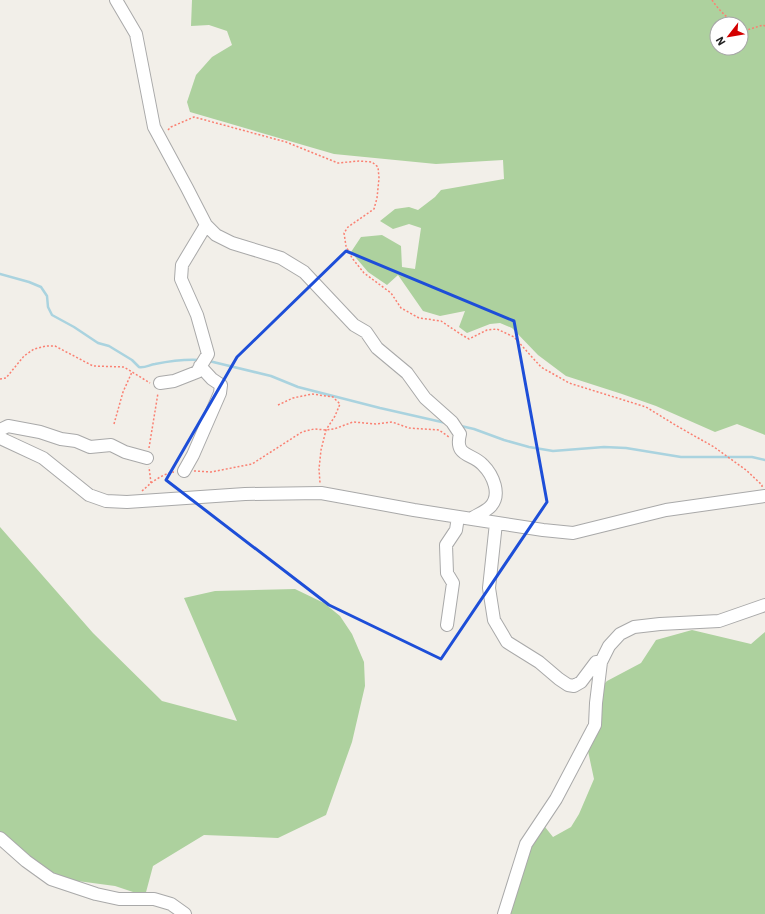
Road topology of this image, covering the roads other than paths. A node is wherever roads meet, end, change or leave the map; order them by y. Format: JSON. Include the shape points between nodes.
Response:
{"nodes":[{"id":1,"x":116,"y":0,"type":"edge"},
{"id":2,"x":206,"y":225,"type":"junction"},
{"id":3,"x":200,"y":366,"type":"junction"},
{"id":4,"x":160,"y":383,"type":"road end"},
{"id":5,"x":0,"y":430,"type":"edge"},
{"id":6,"x":0,"y":438,"type":"edge"},
{"id":7,"x":147,"y":458,"type":"road end"},
{"id":8,"x":184,"y":471,"type":"road end"},
{"id":9,"x":764,"y":496,"type":"edge"},
{"id":10,"x":458,"y":517,"type":"junction"},
{"id":11,"x":474,"y":519,"type":"junction"},
{"id":12,"x":496,"y":523,"type":"junction"},
{"id":13,"x":765,"y":605,"type":"edge"},
{"id":14,"x":447,"y":625,"type":"dead end"},
{"id":15,"x":601,"y":662,"type":"junction"},
{"id":16,"x":0,"y":838,"type":"edge"},
{"id":17,"x":185,"y":914,"type":"edge"},
{"id":18,"x":504,"y":914,"type":"edge"}],
"edges":[{"from":1,"to":2,"type":"street","via":[[136,34],[154,127]]},
{"from":2,"to":3,"type":"street","via":[[182,265],[181,279],[197,315],[208,354]]},
{"from":2,"to":11,"type":"street","via":[[216,235],[232,243],[281,258],[304,272],[354,325],[366,332],[378,348],[407,373],[425,398],[452,422],[460,434],[459,447],[464,453],[483,464],[496,489],[495,500],[490,507],[474,516]]},
{"from":3,"to":4,"type":"street","via":[[197,372],[174,381]]},
{"from":3,"to":8,"type":"street","via":[[221,385],[220,393]]},
{"from":5,"to":7,"type":"street","via":[[8,426],[90,446],[111,445]]},
{"from":6,"to":10,"type":"street","via":[[43,458],[89,495],[106,501],[321,493]]},
{"from":9,"to":12,"type":"street","via":[[666,510],[573,533]]},
{"from":10,"to":11,"type":"street"},
{"from":10,"to":14,"type":"street","via":[[456,530],[446,545],[447,573],[453,583]]},
{"from":11,"to":12,"type":"street"},
{"from":12,"to":15,"type":"street","via":[[489,588],[494,620],[508,642],[568,685],[574,686],[581,682],[596,662]]},
{"from":13,"to":15,"type":"street","via":[[719,621],[634,628],[620,634],[609,646]]},
{"from":15,"to":18,"type":"street","via":[[595,725],[556,799],[526,844]]},
{"from":16,"to":17,"type":"street","via":[[51,879],[119,899],[154,899],[171,904]]}]}
